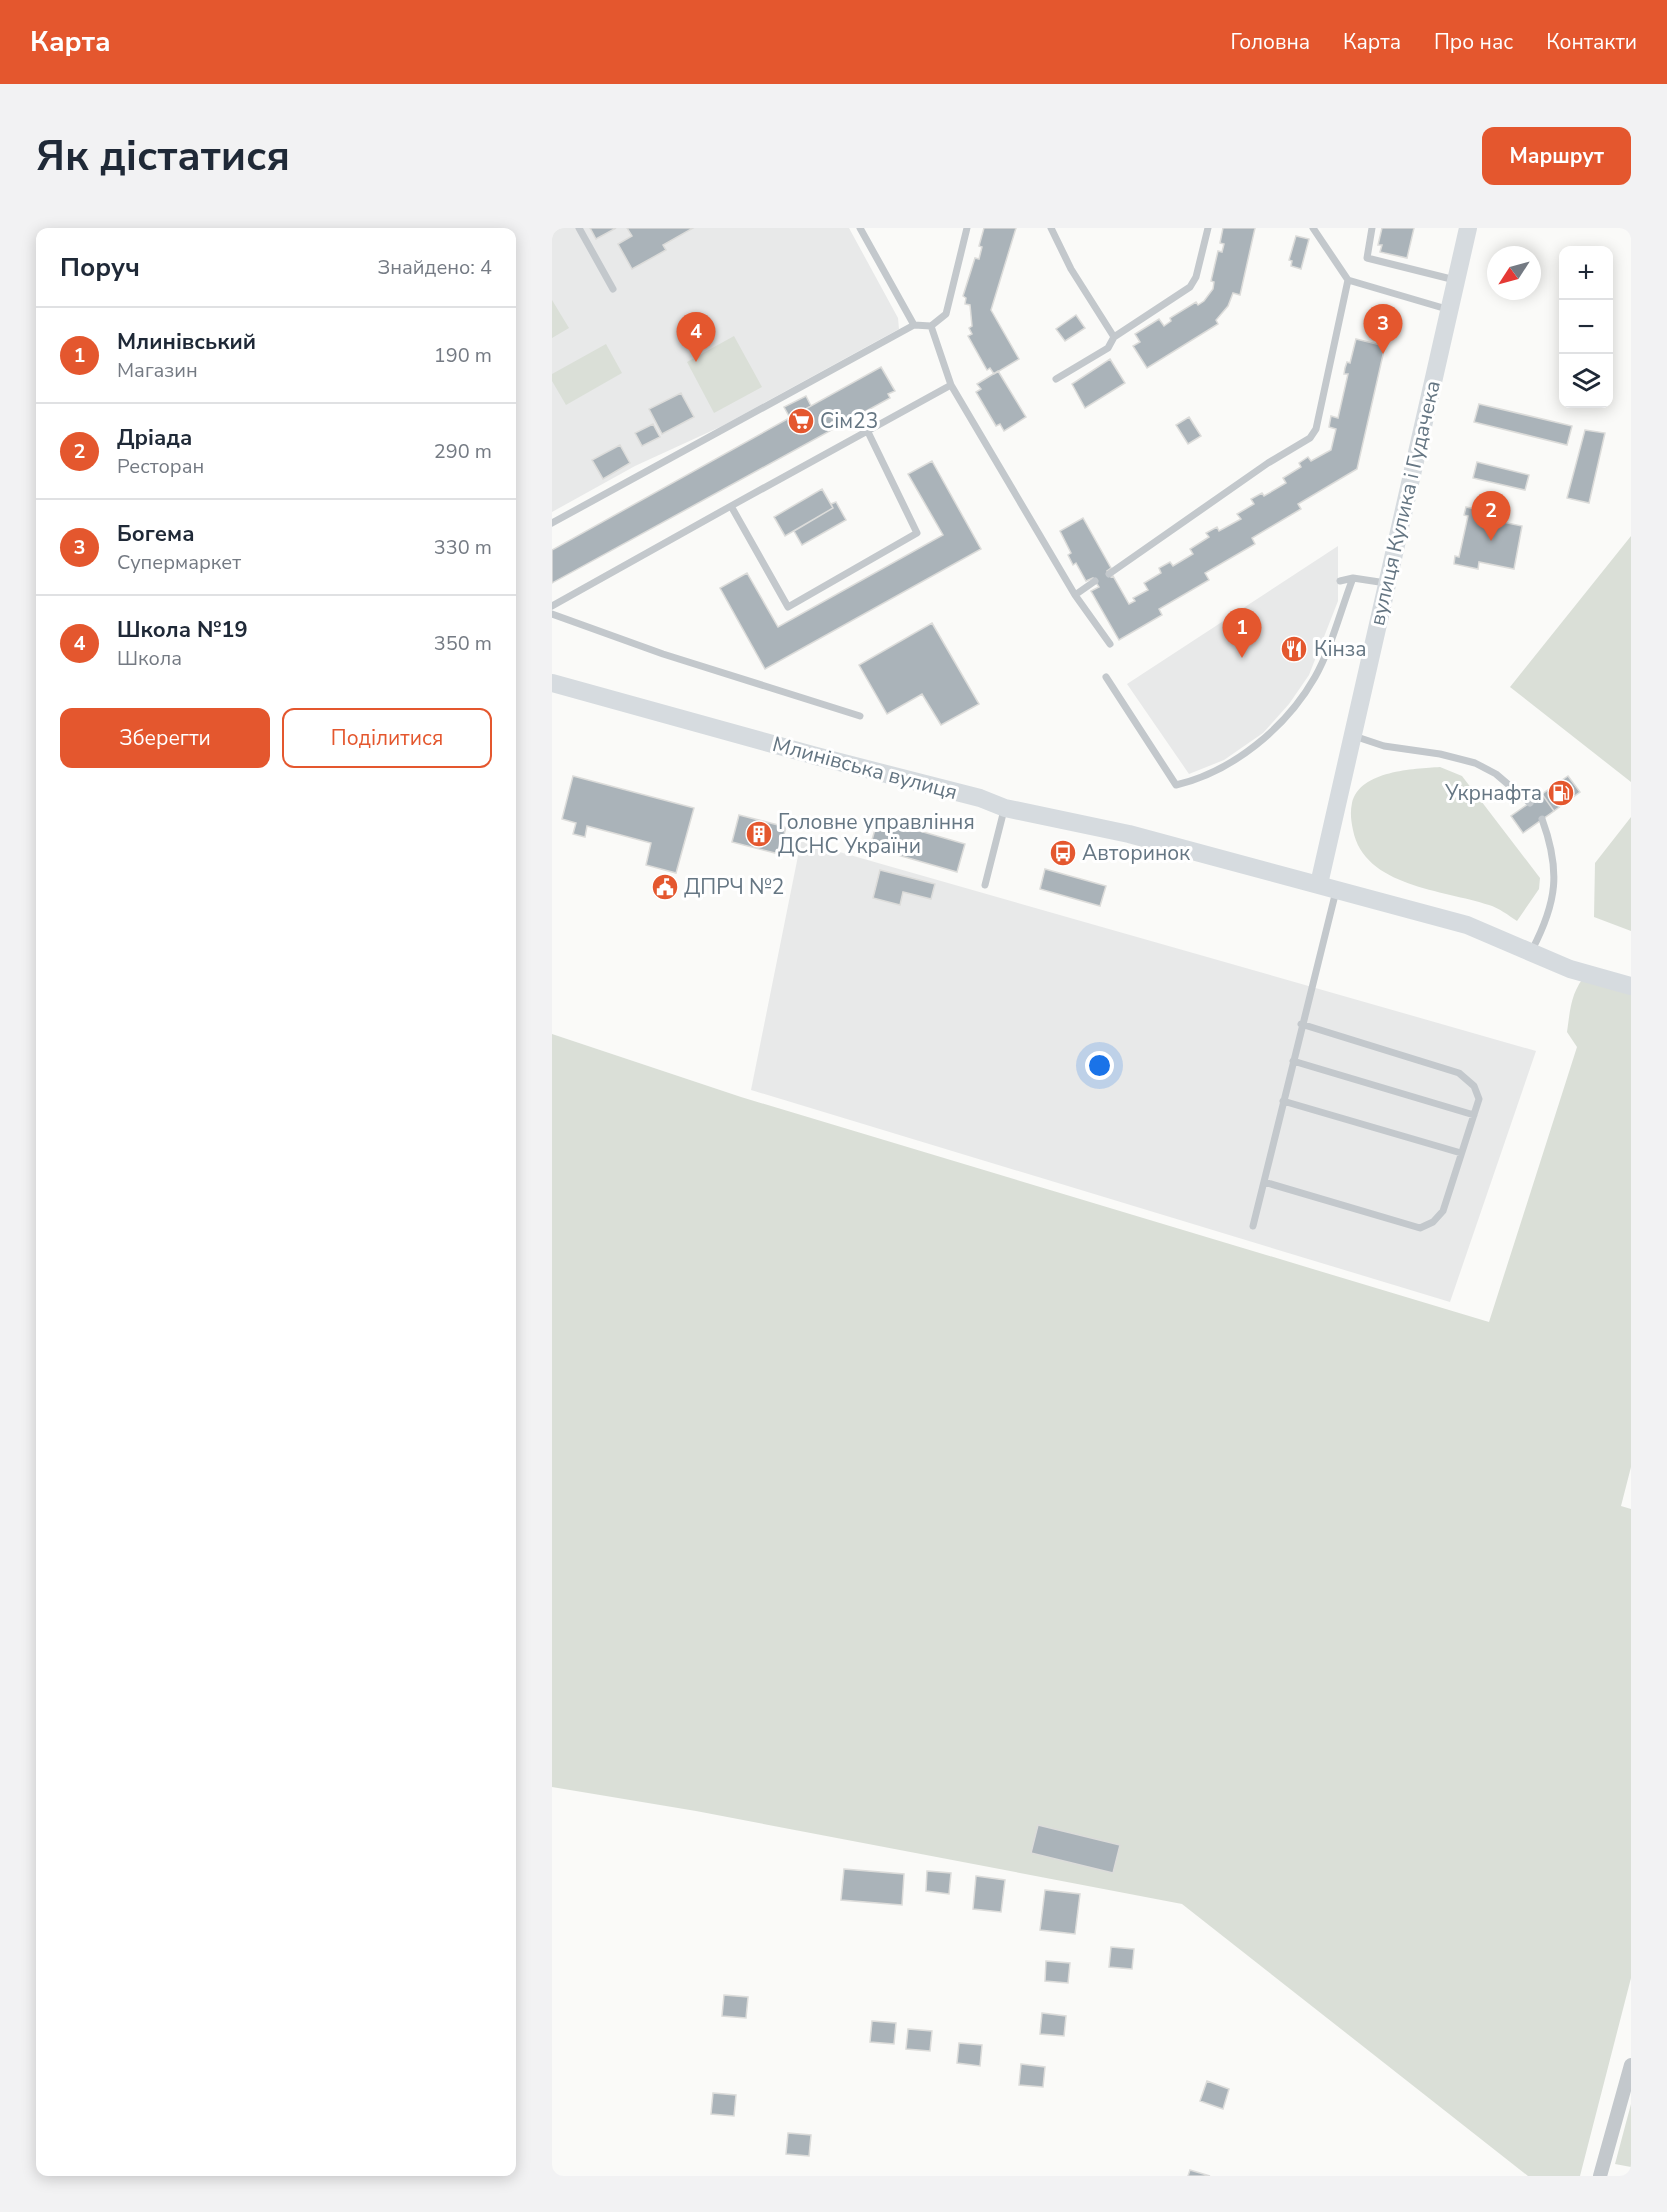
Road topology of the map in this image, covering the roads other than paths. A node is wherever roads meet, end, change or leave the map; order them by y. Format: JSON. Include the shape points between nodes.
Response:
{"nodes":[{"id":1,"x":579,"y":228,"type":"edge"},
{"id":2,"x":860,"y":228,"type":"edge"},
{"id":3,"x":967,"y":228,"type":"edge"},
{"id":4,"x":1051,"y":228,"type":"edge"},
{"id":5,"x":1208,"y":228,"type":"edge"},
{"id":6,"x":1313,"y":228,"type":"edge"},
{"id":7,"x":1372,"y":228,"type":"edge"},
{"id":8,"x":1468,"y":228,"type":"edge"},
{"id":9,"x":1348,"y":280,"type":"junction"},
{"id":10,"x":1455,"y":280,"type":"junction"},
{"id":11,"x":614,"y":289,"type":"dead end"},
{"id":12,"x":1450,"y":310,"type":"junction"},
{"id":13,"x":914,"y":325,"type":"junction"},
{"id":14,"x":931,"y":326,"type":"junction"},
{"id":15,"x":1114,"y":337,"type":"junction"},
{"id":16,"x":1056,"y":380,"type":"dead end"},
{"id":17,"x":951,"y":385,"type":"junction"},
{"id":18,"x":868,"y":432,"type":"junction"},
{"id":19,"x":731,"y":506,"type":"junction"},
{"id":20,"x":552,"y":523,"type":"edge"},
{"id":21,"x":1109,"y":574,"type":"dead end"},
{"id":22,"x":1353,"y":578,"type":"junction"},
{"id":23,"x":1095,"y":581,"type":"dead end"},
{"id":24,"x":1340,"y":582,"type":"dead end"},
{"id":25,"x":1386,"y":583,"type":"junction"},
{"id":26,"x":1075,"y":595,"type":"junction"},
{"id":27,"x":552,"y":606,"type":"edge"},
{"id":28,"x":552,"y":614,"type":"edge"},
{"id":29,"x":1110,"y":644,"type":"dead end"},
{"id":30,"x":1106,"y":677,"type":"dead end"},
{"id":31,"x":552,"y":682,"type":"edge"},
{"id":32,"x":860,"y":716,"type":"dead end"},
{"id":33,"x":1351,"y":735,"type":"junction"},
{"id":34,"x":1530,"y":802,"type":"dead end"},
{"id":35,"x":1005,"y":808,"type":"junction"},
{"id":36,"x":1542,"y":819,"type":"dead end"},
{"id":37,"x":1318,"y":884,"type":"junction"},
{"id":38,"x":985,"y":885,"type":"dead end"},
{"id":39,"x":1337,"y":889,"type":"junction"},
{"id":40,"x":1531,"y":953,"type":"junction"},
{"id":41,"x":1631,"y":986,"type":"edge"},
{"id":42,"x":1301,"y":1024,"type":"junction"},
{"id":43,"x":1293,"y":1061,"type":"junction"},
{"id":44,"x":1283,"y":1101,"type":"junction"},
{"id":45,"x":1474,"y":1115,"type":"junction"},
{"id":46,"x":1461,"y":1153,"type":"junction"},
{"id":47,"x":1264,"y":1182,"type":"junction"},
{"id":48,"x":1253,"y":1226,"type":"dead end"},
{"id":49,"x":1631,"y":2065,"type":"edge"},
{"id":50,"x":1600,"y":2176,"type":"edge"}],
"edges":[{"from":1,"to":11,"type":"lane"},
{"from":2,"to":13,"type":"lane"},
{"from":3,"to":14,"type":"lane","via":[[946,314]]},
{"from":4,"to":15,"type":"lane","via":[[1071,269]]},
{"from":5,"to":15,"type":"lane","via":[[1191,287]]},
{"from":6,"to":9,"type":"lane"},
{"from":7,"to":10,"type":"lane","via":[[1367,258]]},
{"from":8,"to":10,"type":"main road","name":"вулиця Кулика і Гудачека"},
{"from":9,"to":12,"type":"lane"},
{"from":9,"to":21,"type":"lane","via":[[1316,429],[1310,438]]},
{"from":10,"to":12,"type":"main road","name":"вулиця Кулика і Гудачека"},
{"from":12,"to":25,"type":"main road","name":"вулиця Кулика і Гудачека"},
{"from":13,"to":14,"type":"lane"},
{"from":13,"to":20,"type":"lane"},
{"from":14,"to":17,"type":"lane"},
{"from":15,"to":16,"type":"lane","via":[[1108,348]]},
{"from":17,"to":18,"type":"lane"},
{"from":17,"to":26,"type":"lane"},
{"from":18,"to":19,"type":"lane"},
{"from":18,"to":19,"type":"lane","via":[[916,533],[788,607]]},
{"from":19,"to":27,"type":"lane"},
{"from":22,"to":24,"type":"lane"},
{"from":22,"to":25,"type":"lane"},
{"from":22,"to":30,"type":"lane","via":[[1315,677],[1293,708],[1229,764],[1194,781],[1176,785]]},
{"from":23,"to":26,"type":"lane"},
{"from":25,"to":33,"type":"main road","name":"вулиця Кулика і Гудачека"},
{"from":26,"to":29,"type":"lane"},
{"from":28,"to":32,"type":"lane","via":[[663,654]]},
{"from":31,"to":35,"type":"main road","name":"Млинівська вулиця"},
{"from":33,"to":34,"type":"lane","via":[[1384,746],[1475,763],[1496,774]]},
{"from":33,"to":37,"type":"main road","name":"вулиця Кулика і Гудачека"},
{"from":35,"to":37,"type":"main road","name":"Млинівська вулиця","via":[[1129,834]]},
{"from":35,"to":38,"type":"lane"},
{"from":36,"to":40,"type":"lane","via":[[1554,858],[1555,891],[1547,921]]},
{"from":37,"to":39,"type":"main road","name":"Млинівська вулиця"},
{"from":39,"to":40,"type":"main road","name":"Млинівська вулиця","via":[[1467,925]]},
{"from":39,"to":42,"type":"lane"},
{"from":40,"to":41,"type":"main road","name":"Млинівська вулиця"},
{"from":42,"to":43,"type":"lane"},
{"from":42,"to":45,"type":"lane","via":[[1459,1073],[1474,1086],[1479,1100]]},
{"from":43,"to":44,"type":"lane"},
{"from":43,"to":45,"type":"lane"},
{"from":44,"to":46,"type":"lane"},
{"from":44,"to":47,"type":"lane"},
{"from":45,"to":46,"type":"lane"},
{"from":46,"to":47,"type":"lane","via":[[1443,1211],[1420,1228]]},
{"from":47,"to":48,"type":"lane"},
{"from":49,"to":50,"type":"street"}]}
